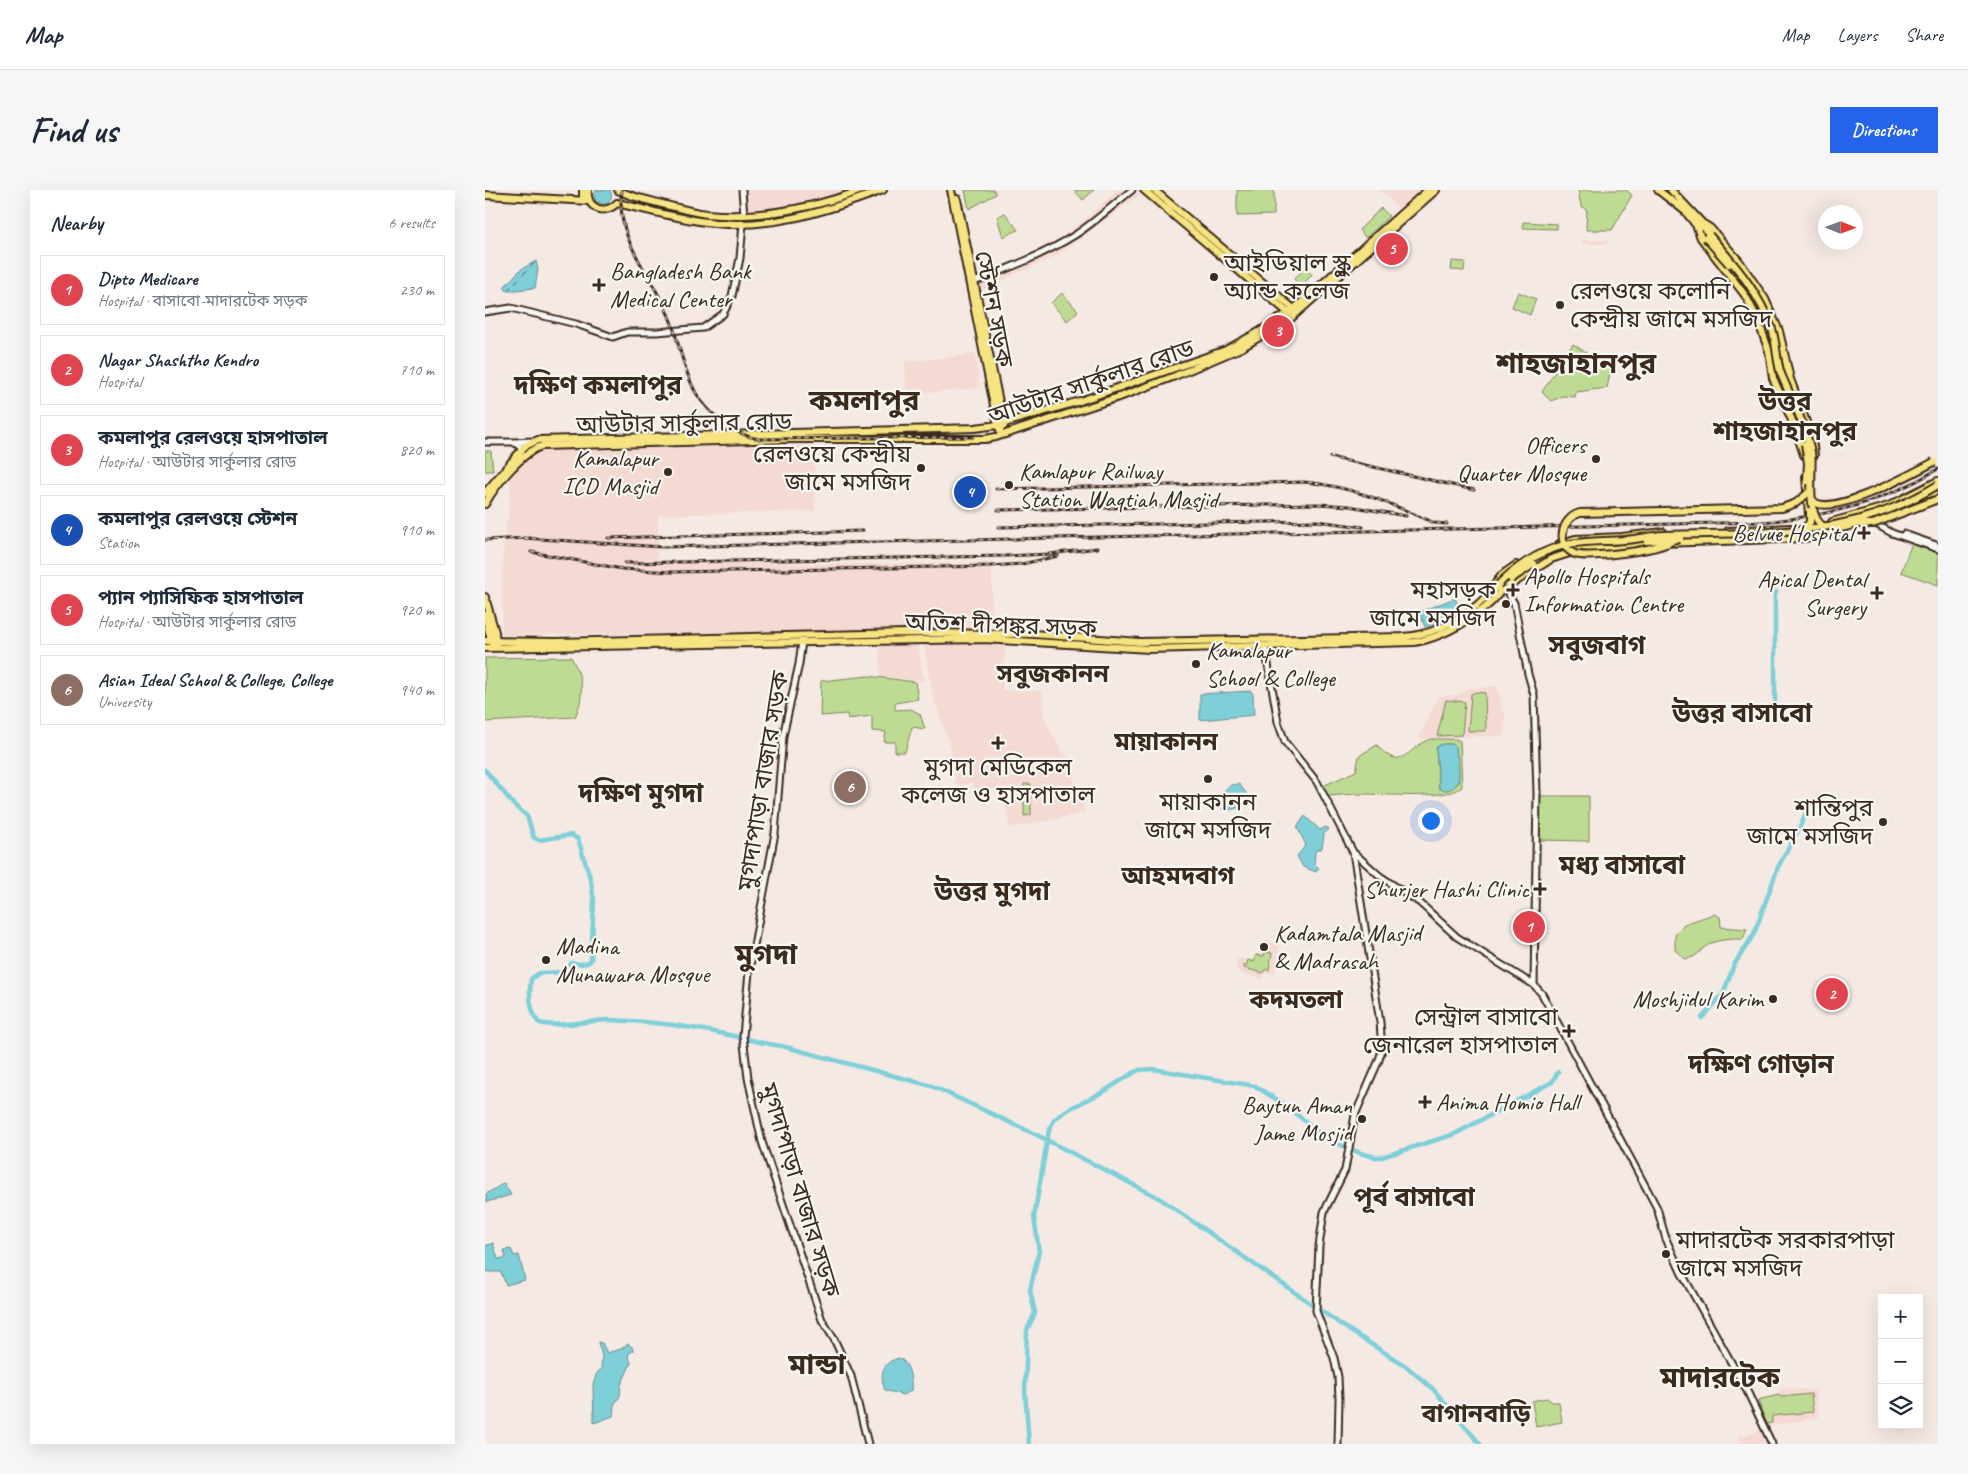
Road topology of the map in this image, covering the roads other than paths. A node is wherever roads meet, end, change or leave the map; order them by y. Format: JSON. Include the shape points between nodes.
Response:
{"nodes":[{"id":1,"x":583,"y":190,"type":"edge"},
{"id":2,"x":588,"y":190,"type":"edge"},
{"id":3,"x":618,"y":190,"type":"edge"},
{"id":4,"x":742,"y":190,"type":"edge"},
{"id":5,"x":862,"y":190,"type":"edge"},
{"id":6,"x":883,"y":190,"type":"edge"},
{"id":7,"x":951,"y":190,"type":"edge"},
{"id":8,"x":955,"y":190,"type":"edge"},
{"id":9,"x":1132,"y":190,"type":"edge"},
{"id":10,"x":1144,"y":190,"type":"edge"},
{"id":11,"x":1154,"y":190,"type":"edge"},
{"id":12,"x":1428,"y":190,"type":"edge"},
{"id":13,"x":1436,"y":190,"type":"edge"},
{"id":14,"x":1658,"y":190,"type":"edge"},
{"id":15,"x":1671,"y":190,"type":"edge"},
{"id":16,"x":485,"y":195,"type":"edge"},
{"id":17,"x":586,"y":200,"type":"junction"},
{"id":18,"x":744,"y":215,"type":"junction"},
{"id":19,"x":743,"y":224,"type":"junction"},
{"id":20,"x":1700,"y":225,"type":"junction"},
{"id":21,"x":972,"y":282,"type":"junction"},
{"id":22,"x":485,"y":312,"type":"edge"},
{"id":23,"x":1293,"y":313,"type":"junction"},
{"id":24,"x":1001,"y":425,"type":"junction"},
{"id":25,"x":1004,"y":434,"type":"junction"},
{"id":26,"x":532,"y":441,"type":"junction"},
{"id":27,"x":485,"y":442,"type":"edge"},
{"id":28,"x":513,"y":442,"type":"junction"},
{"id":29,"x":523,"y":448,"type":"junction"},
{"id":30,"x":526,"y":456,"type":"junction"},
{"id":31,"x":1938,"y":461,"type":"edge"},
{"id":32,"x":1938,"y":483,"type":"edge"},
{"id":33,"x":1938,"y":490,"type":"edge"},
{"id":34,"x":485,"y":493,"type":"edge"},
{"id":35,"x":1810,"y":496,"type":"junction"},
{"id":36,"x":1938,"y":498,"type":"edge"},
{"id":37,"x":485,"y":504,"type":"edge"},
{"id":38,"x":1874,"y":522,"type":"junction"},
{"id":39,"x":1857,"y":524,"type":"junction"},
{"id":40,"x":1821,"y":526,"type":"junction"},
{"id":41,"x":1807,"y":528,"type":"junction"},
{"id":42,"x":1662,"y":532,"type":"junction"},
{"id":43,"x":1815,"y":537,"type":"junction"},
{"id":44,"x":1674,"y":539,"type":"junction"},
{"id":45,"x":1662,"y":543,"type":"junction"},
{"id":46,"x":1938,"y":547,"type":"edge"},
{"id":47,"x":1501,"y":588,"type":"junction"},
{"id":48,"x":485,"y":597,"type":"edge"},
{"id":49,"x":485,"y":615,"type":"edge"},
{"id":50,"x":919,"y":637,"type":"junction"},
{"id":51,"x":802,"y":641,"type":"junction"},
{"id":52,"x":492,"y":643,"type":"edge"},
{"id":53,"x":662,"y":643,"type":"junction"},
{"id":54,"x":1265,"y":643,"type":"junction"},
{"id":55,"x":485,"y":648,"type":"edge"},
{"id":56,"x":1353,"y":852,"type":"junction"},
{"id":57,"x":1534,"y":985,"type":"junction"},
{"id":58,"x":868,"y":1444,"type":"edge"},
{"id":59,"x":1338,"y":1444,"type":"edge"},
{"id":60,"x":1772,"y":1444,"type":"edge"}],
"edges":[{"from":1,"to":17,"type":"main road"},
{"from":2,"to":17,"type":"main road"},
{"from":3,"to":18,"type":"main road","via":[[706,214]]},
{"from":4,"to":18,"type":"street"},
{"from":5,"to":18,"type":"main road","via":[[826,202]]},
{"from":6,"to":19,"type":"main road","via":[[809,215]]},
{"from":7,"to":21,"type":"main road","name":"স্টেশন সড়ক"},
{"from":8,"to":21,"type":"main road","name":"স্টেশন সড়ক"},
{"from":9,"to":21,"type":"street","via":[[1059,244],[1032,259]]},
{"from":10,"to":23,"type":"main road"},
{"from":11,"to":23,"type":"main road"},
{"from":12,"to":23,"type":"main road","name":"আউটার সার্কুলার রোড"},
{"from":13,"to":23,"type":"main road","name":"আউটার সার্কুলার রোড"},
{"from":14,"to":20,"type":"main road"},
{"from":15,"to":20,"type":"main road"},
{"from":16,"to":17,"type":"main road"},
{"from":17,"to":19,"type":"main road","via":[[602,210],[617,203],[700,222]]},
{"from":19,"to":22,"type":"street","via":[[733,296],[723,314],[703,328],[627,332],[613,337],[511,308]]},
{"from":20,"to":35,"type":"main road","bridge":true,"via":[[1748,282],[1769,321],[1780,370],[1808,441],[1812,460]]},
{"from":20,"to":40,"type":"main road","via":[[1710,228],[1757,284],[1776,322],[1790,379],[1811,438],[1815,472],[1813,495]]},
{"from":20,"to":41,"type":"main road","via":[[1704,243],[1745,294],[1762,330],[1773,378],[1803,452]]},
{"from":21,"to":24,"type":"main road","name":"স্টেশন সড়ক"},
{"from":23,"to":24,"type":"main road","name":"আউটার সার্কুলার রোড","via":[[1226,350]]},
{"from":23,"to":25,"type":"main road","name":"আউটার সার্কুলার রোড","via":[[1241,348],[1175,376]]},
{"from":24,"to":25,"type":"main road","name":"স্টেশন সড়ক"},
{"from":24,"to":26,"type":"main road","name":"আউটার সার্কুলার রোড"},
{"from":25,"to":30,"type":"main road","name":"আউটার সার্কুলার রোড","via":[[975,439],[792,439],[547,446],[536,448]]},
{"from":26,"to":28,"type":"street"},
{"from":26,"to":29,"type":"main road"},
{"from":27,"to":28,"type":"street"},
{"from":28,"to":29,"type":"street"},
{"from":29,"to":30,"type":"main road"},
{"from":29,"to":34,"type":"main road"},
{"from":30,"to":37,"type":"main road","name":"আউটার সার্কুলার রোড"},
{"from":31,"to":35,"type":"main road","bridge":true,"via":[[1898,482],[1855,498],[1822,506],[1815,504]]},
{"from":32,"to":40,"type":"main road","bridge":true,"via":[[1891,508]]},
{"from":33,"to":39,"type":"main road","bridge":true,"via":[[1902,508]]},
{"from":35,"to":40,"type":"main road","bridge":true,"via":[[1816,520]]},
{"from":35,"to":41,"type":"main road","bridge":true,"via":[[1811,521]]},
{"from":35,"to":44,"type":"main road","bridge":true,"via":[[1782,508],[1580,513],[1568,520],[1562,535],[1569,551],[1582,556],[1655,548]]},
{"from":36,"to":38,"type":"main road","name":"অতিশ দীপঙ্কর সড়ক"},
{"from":36,"to":39,"type":"main road","bridge":true,"via":[[1873,524]]},
{"from":38,"to":43,"type":"main road","name":"অতিশ দীপঙ্কর সড়ক"},
{"from":38,"to":46,"type":"street"},
{"from":39,"to":44,"type":"main road","bridge":true,"via":[[1807,533]]},
{"from":40,"to":41,"type":"main road","bridge":true},
{"from":40,"to":43,"type":"main road"},
{"from":41,"to":42,"type":"main road"},
{"from":41,"to":43,"type":"main road"},
{"from":41,"to":47,"type":"main road","bridge":true,"via":[[1573,543],[1556,547],[1517,569]]},
{"from":42,"to":45,"type":"street"},
{"from":42,"to":47,"type":"main road","via":[[1575,539],[1553,546],[1502,575],[1496,582]]},
{"from":43,"to":45,"type":"main road","name":"অতিশ দীপঙ্কর সড়ক"},
{"from":44,"to":47,"type":"main road","bridge":true,"via":[[1562,550],[1534,564]]},
{"from":45,"to":47,"type":"main road","name":"অতিশ দীপঙ্কর সড়ক","via":[[1579,550],[1557,556]]},
{"from":47,"to":54,"type":"main road","name":"অতিশ দীপঙ্কর সড়ক","via":[[1459,618],[1422,638]]},
{"from":47,"to":57,"type":"street","via":[[1514,603],[1534,696],[1537,794]]},
{"from":48,"to":52,"type":"main road"},
{"from":49,"to":52,"type":"main road"},
{"from":50,"to":51,"type":"main road","name":"অতিশ দীপঙ্কর সড়ক"},
{"from":50,"to":53,"type":"main road","name":"অতিশ দীপঙ্কর সড়ক"},
{"from":50,"to":54,"type":"main road","name":"অতিশ দীপঙ্কর সড়ক","via":[[1033,634],[1140,642]]},
{"from":51,"to":53,"type":"main road","name":"অতিশ দীপঙ্কর সড়ক"},
{"from":51,"to":58,"type":"street","name":"মুগদাপাড়া বাজার সড়ক","via":[[783,736],[775,833],[749,972],[743,1036],[762,1142],[822,1320],[851,1376]]},
{"from":52,"to":53,"type":"main road","name":"অতিশ দীপঙ্কর সড়ক"},
{"from":52,"to":55,"type":"main road","name":"অতিশ দীপঙ্কর সড়ক"},
{"from":54,"to":56,"type":"street","via":[[1278,722],[1285,742],[1317,782]]},
{"from":56,"to":57,"type":"street","via":[[1457,936]]},
{"from":56,"to":59,"type":"street","via":[[1382,1050],[1355,1116],[1347,1165],[1323,1217],[1316,1311],[1338,1377]]},
{"from":57,"to":60,"type":"street","via":[[1557,1021],[1657,1208],[1681,1272],[1747,1391]]}]}
